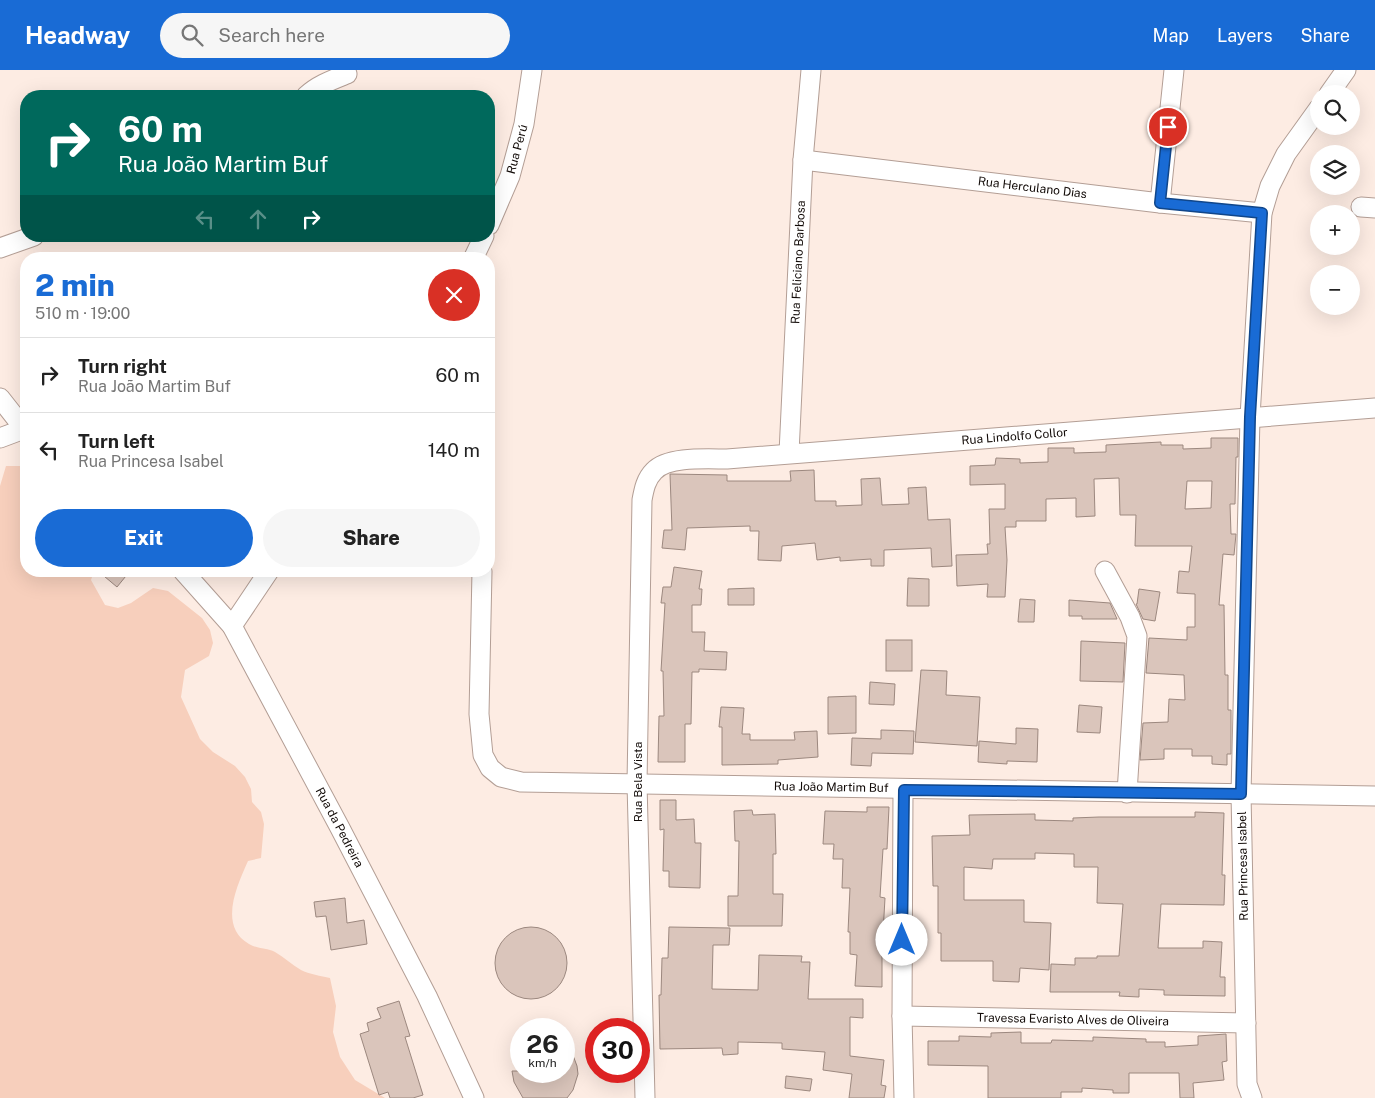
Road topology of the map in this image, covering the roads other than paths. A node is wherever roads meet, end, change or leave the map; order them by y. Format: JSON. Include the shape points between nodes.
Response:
{"nodes":[{"id":1,"x":532,"y":70,"type":"edge"},
{"id":2,"x":811,"y":70,"type":"edge"},
{"id":3,"x":1174,"y":70,"type":"edge"},
{"id":4,"x":1346,"y":70,"type":"edge"},
{"id":5,"x":347,"y":74,"type":"dead end"},
{"id":6,"x":1335,"y":85,"type":"edge"},
{"id":7,"x":314,"y":90,"type":"edge"},
{"id":8,"x":1310,"y":121,"type":"edge"},
{"id":9,"x":804,"y":160,"type":"junction"},
{"id":10,"x":1160,"y":203,"type":"junction"},
{"id":11,"x":495,"y":211,"type":"edge"},
{"id":12,"x":1262,"y":213,"type":"junction"},
{"id":13,"x":20,"y":241,"type":"edge"},
{"id":14,"x":0,"y":248,"type":"edge"},
{"id":15,"x":0,"y":398,"type":"edge"},
{"id":16,"x":1375,"y":408,"type":"edge"},
{"id":17,"x":1250,"y":417,"type":"junction"},
{"id":18,"x":20,"y":424,"type":"edge"},
{"id":19,"x":20,"y":432,"type":"edge"},
{"id":20,"x":0,"y":438,"type":"edge"},
{"id":21,"x":789,"y":453,"type":"junction"},
{"id":22,"x":655,"y":469,"type":"joint"},
{"id":23,"x":1105,"y":571,"type":"dead end"},
{"id":24,"x":188,"y":577,"type":"edge"},
{"id":25,"x":265,"y":577,"type":"edge"},
{"id":26,"x":482,"y":577,"type":"edge"},
{"id":27,"x":232,"y":626,"type":"junction"},
{"id":28,"x":637,"y":783,"type":"junction"},
{"id":29,"x":904,"y":790,"type":"junction"},
{"id":30,"x":1127,"y":793,"type":"junction"},
{"id":31,"x":1241,"y":794,"type":"junction"},
{"id":32,"x":1375,"y":796,"type":"edge"},
{"id":33,"x":902,"y":1016,"type":"junction"},
{"id":34,"x":1246,"y":1022,"type":"junction"},
{"id":35,"x":474,"y":1098,"type":"edge"},
{"id":36,"x":645,"y":1098,"type":"edge"},
{"id":37,"x":904,"y":1098,"type":"edge"},
{"id":38,"x":1252,"y":1098,"type":"edge"}],
"edges":[{"from":1,"to":11,"type":"street","name":"Rua Perú","via":[[524,124],[510,176]]},
{"from":2,"to":9,"type":"street","name":"Rua Feliciano Barbosa"},
{"from":3,"to":10,"type":"street"},
{"from":4,"to":6,"type":"street"},
{"from":5,"to":7,"type":"street"},
{"from":8,"to":12,"type":"street","name":"Rua Princesa Isabel","via":[[1286,154],[1270,186]]},
{"from":9,"to":10,"type":"street","name":"Rua Herculano Dias"},
{"from":9,"to":21,"type":"street","name":"Rua Feliciano Barbosa"},
{"from":10,"to":12,"type":"street","name":"Rua Herculano Dias"},
{"from":12,"to":17,"type":"street","name":"Rua Princesa Isabel"},
{"from":13,"to":14,"type":"street"},
{"from":15,"to":18,"type":"street"},
{"from":16,"to":17,"type":"street","name":"Rua Lindolfo Collor"},
{"from":17,"to":21,"type":"street","name":"Rua Lindolfo Collor"},
{"from":17,"to":31,"type":"street","name":"Rua Princesa Isabel"},
{"from":19,"to":20,"type":"street"},
{"from":21,"to":22,"type":"street","name":"Rua Lindolfo Collor","via":[[669,462]]},
{"from":22,"to":28,"type":"street","name":"Rua Bela Vista","via":[[646,482],[642,500]]},
{"from":23,"to":30,"type":"street","via":[[1137,636]]},
{"from":24,"to":27,"type":"street","name":"Rua da Pedreira"},
{"from":25,"to":27,"type":"street"},
{"from":26,"to":28,"type":"street","name":"Rua João Martim Buf","via":[[479,714],[483,755],[490,768],[501,777],[521,782]]},
{"from":27,"to":35,"type":"street","name":"Rua da Pedreira","via":[[427,996]]},
{"from":28,"to":29,"type":"street","name":"Rua João Martim Buf"},
{"from":28,"to":36,"type":"street","name":"Rua Bela Vista"},
{"from":29,"to":30,"type":"street","name":"Rua João Martim Buf"},
{"from":29,"to":33,"type":"street"},
{"from":30,"to":31,"type":"street","name":"Rua João Martim Buf"},
{"from":31,"to":32,"type":"street","name":"Rua João Martim Buf"},
{"from":31,"to":34,"type":"street","name":"Rua Princesa Isabel"},
{"from":33,"to":34,"type":"street","name":"Travessa Evaristo Alves de Oliveira"},
{"from":33,"to":37,"type":"street"},
{"from":34,"to":38,"type":"street","name":"Rua Princesa Isabel","via":[[1247,1084]]}]}
